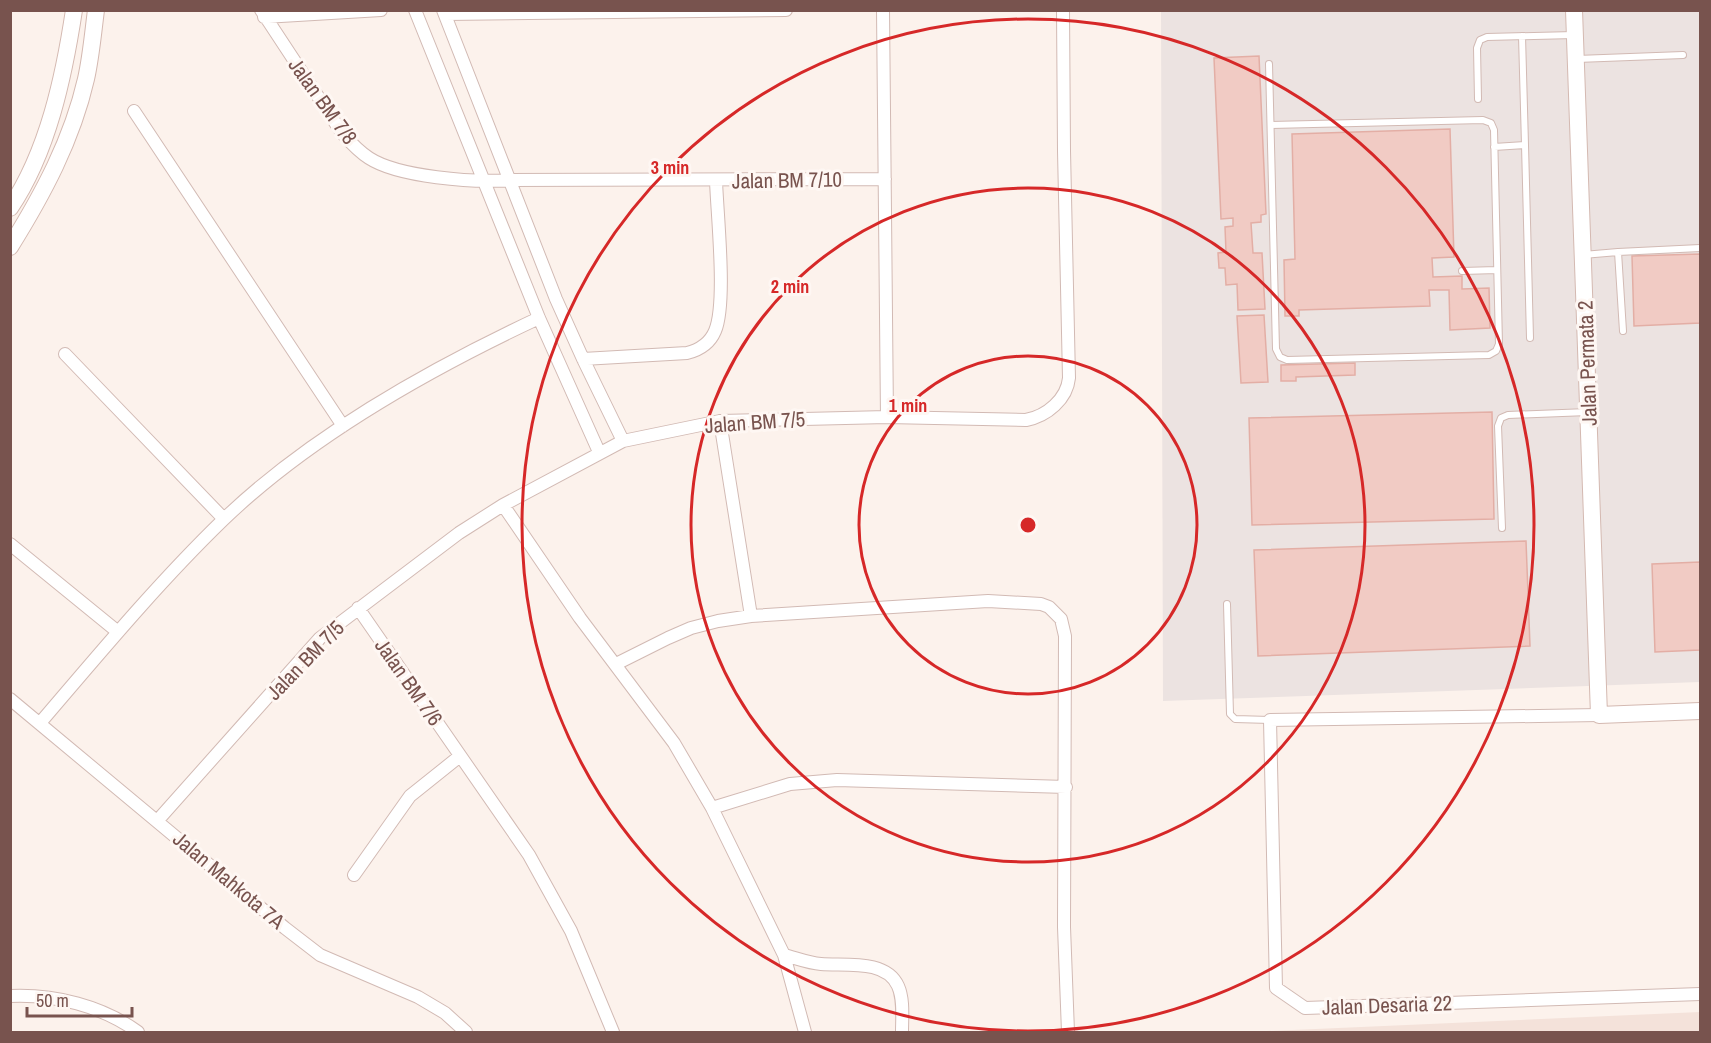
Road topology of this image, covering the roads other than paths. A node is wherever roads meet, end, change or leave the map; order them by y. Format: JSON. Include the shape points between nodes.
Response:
{"nodes":[{"id":1,"x":74,"y":10,"type":"edge"},
{"id":2,"x":96,"y":10,"type":"edge"},
{"id":3,"x":381,"y":10,"type":"edge"},
{"id":4,"x":415,"y":10,"type":"edge"},
{"id":5,"x":786,"y":10,"type":"edge"},
{"id":6,"x":883,"y":10,"type":"edge"},
{"id":7,"x":1063,"y":10,"type":"edge"},
{"id":8,"x":1574,"y":10,"type":"edge"},
{"id":9,"x":444,"y":12,"type":"edge"},
{"id":10,"x":263,"y":14,"type":"edge"},
{"id":11,"x":1575,"y":35,"type":"junction"},
{"id":12,"x":1522,"y":36,"type":"junction"},
{"id":13,"x":1683,"y":54,"type":"dead end"},
{"id":14,"x":1576,"y":59,"type":"junction"},
{"id":15,"x":1269,"y":64,"type":"dead end"},
{"id":16,"x":1478,"y":99,"type":"dead end"},
{"id":17,"x":134,"y":111,"type":"dead end"},
{"id":18,"x":1271,"y":125,"type":"junction"},
{"id":19,"x":1525,"y":146,"type":"junction"},
{"id":20,"x":1494,"y":147,"type":"junction"},
{"id":21,"x":885,"y":179,"type":"junction"},
{"id":22,"x":509,"y":180,"type":"junction"},
{"id":23,"x":716,"y":180,"type":"junction"},
{"id":24,"x":485,"y":182,"type":"junction"},
{"id":25,"x":10,"y":208,"type":"edge"},
{"id":26,"x":10,"y":247,"type":"edge"},
{"id":27,"x":1701,"y":248,"type":"edge"},
{"id":28,"x":1618,"y":252,"type":"junction"},
{"id":29,"x":1583,"y":255,"type":"junction"},
{"id":30,"x":1497,"y":270,"type":"junction"},
{"id":31,"x":1462,"y":271,"type":"dead end"},
{"id":32,"x":539,"y":318,"type":"junction"},
{"id":33,"x":1623,"y":331,"type":"dead end"},
{"id":34,"x":1530,"y":338,"type":"dead end"},
{"id":35,"x":65,"y":354,"type":"dead end"},
{"id":36,"x":583,"y":359,"type":"junction"},
{"id":37,"x":1588,"y":412,"type":"junction"},
{"id":38,"x":887,"y":417,"type":"junction"},
{"id":39,"x":720,"y":421,"type":"junction"},
{"id":40,"x":343,"y":426,"type":"junction"},
{"id":41,"x":623,"y":441,"type":"junction"},
{"id":42,"x":599,"y":452,"type":"junction"},
{"id":43,"x":503,"y":505,"type":"junction"},
{"id":44,"x":224,"y":519,"type":"junction"},
{"id":45,"x":1502,"y":528,"type":"dead end"},
{"id":46,"x":10,"y":544,"type":"edge"},
{"id":47,"x":1227,"y":604,"type":"dead end"},
{"id":48,"x":358,"y":608,"type":"junction"},
{"id":49,"x":751,"y":616,"type":"junction"},
{"id":50,"x":118,"y":632,"type":"junction"},
{"id":51,"x":616,"y":664,"type":"junction"},
{"id":52,"x":10,"y":699,"type":"edge"},
{"id":53,"x":1701,"y":711,"type":"edge"},
{"id":54,"x":1599,"y":715,"type":"junction"},
{"id":55,"x":1270,"y":720,"type":"junction"},
{"id":56,"x":40,"y":723,"type":"junction"},
{"id":57,"x":460,"y":756,"type":"junction"},
{"id":58,"x":1066,"y":787,"type":"junction"},
{"id":59,"x":712,"y":808,"type":"junction"},
{"id":60,"x":158,"y":820,"type":"junction"},
{"id":61,"x":354,"y":875,"type":"dead end"},
{"id":62,"x":784,"y":955,"type":"junction"},
{"id":63,"x":1701,"y":994,"type":"edge"},
{"id":64,"x":10,"y":996,"type":"edge"},
{"id":65,"x":138,"y":1032,"type":"edge"},
{"id":66,"x":466,"y":1032,"type":"edge"},
{"id":67,"x":613,"y":1032,"type":"edge"},
{"id":68,"x":805,"y":1032,"type":"edge"},
{"id":69,"x":902,"y":1032,"type":"edge"},
{"id":70,"x":1068,"y":1032,"type":"edge"}],
"edges":[{"from":1,"to":25,"type":"street","via":[[65,69],[41,146]]},
{"from":2,"to":26,"type":"street","via":[[86,79],[64,149]]},
{"from":3,"to":10,"type":"street"},
{"from":4,"to":24,"type":"street"},
{"from":5,"to":9,"type":"street"},
{"from":6,"to":21,"type":"street"},
{"from":7,"to":38,"type":"street","name":"Jalan BM 7/5","via":[[1067,390],[1055,405],[1026,420]]},
{"from":8,"to":11,"type":"street","name":"Jalan Permata 2"},
{"from":9,"to":22,"type":"street"},
{"from":10,"to":24,"type":"street","name":"Jalan BM 7/8","via":[[354,147],[390,167]]},
{"from":11,"to":12,"type":"lane"},
{"from":11,"to":14,"type":"street","name":"Jalan Permata 2"},
{"from":12,"to":16,"type":"lane","via":[[1480,40]]},
{"from":12,"to":19,"type":"lane"},
{"from":13,"to":14,"type":"lane"},
{"from":14,"to":29,"type":"street","name":"Jalan Permata 2"},
{"from":15,"to":18,"type":"lane"},
{"from":17,"to":40,"type":"street"},
{"from":18,"to":20,"type":"lane","via":[[1483,120],[1491,123],[1494,130]]},
{"from":18,"to":30,"type":"lane","via":[[1276,349],[1283,359],[1489,355],[1499,344]]},
{"from":19,"to":20,"type":"lane"},
{"from":19,"to":34,"type":"lane"},
{"from":20,"to":30,"type":"lane"},
{"from":21,"to":23,"type":"street","name":"Jalan BM 7/10"},
{"from":21,"to":38,"type":"street"},
{"from":22,"to":23,"type":"street","name":"Jalan BM 7/10"},
{"from":22,"to":24,"type":"street","name":"Jalan BM 7/8"},
{"from":22,"to":36,"type":"street"},
{"from":23,"to":36,"type":"street","via":[[720,285],[718,323],[712,337],[701,348],[687,353]]},
{"from":24,"to":32,"type":"street"},
{"from":27,"to":28,"type":"lane"},
{"from":28,"to":29,"type":"lane"},
{"from":28,"to":33,"type":"lane"},
{"from":29,"to":37,"type":"street","name":"Jalan Permata 2"},
{"from":30,"to":31,"type":"lane"},
{"from":32,"to":40,"type":"street","via":[[474,348]]},
{"from":32,"to":42,"type":"street"},
{"from":35,"to":44,"type":"street"},
{"from":36,"to":41,"type":"street"},
{"from":37,"to":45,"type":"lane","via":[[1501,418],[1498,426]]},
{"from":37,"to":54,"type":"street","name":"Jalan Permata 2"},
{"from":38,"to":39,"type":"street","name":"Jalan BM 7/5"},
{"from":39,"to":41,"type":"street","name":"Jalan BM 7/5"},
{"from":39,"to":49,"type":"street"},
{"from":40,"to":44,"type":"street","via":[[285,467]]},
{"from":41,"to":42,"type":"street","name":"Jalan BM 7/5"},
{"from":42,"to":43,"type":"street","name":"Jalan BM 7/5"},
{"from":43,"to":48,"type":"street","name":"Jalan BM 7/5"},
{"from":43,"to":51,"type":"street"},
{"from":44,"to":50,"type":"street"},
{"from":46,"to":50,"type":"street"},
{"from":47,"to":55,"type":"lane","via":[[1230,714],[1239,720]]},
{"from":48,"to":57,"type":"street","name":"Jalan BM 7/6"},
{"from":48,"to":60,"type":"street","name":"Jalan BM 7/5","via":[[320,638]]},
{"from":49,"to":51,"type":"street","via":[[691,628]]},
{"from":49,"to":58,"type":"street","via":[[987,601],[1049,607],[1061,619],[1065,636]]},
{"from":50,"to":56,"type":"street"},
{"from":51,"to":59,"type":"street","via":[[674,743]]},
{"from":52,"to":56,"type":"street","name":"Jalan Mahkota 7A"},
{"from":53,"to":54,"type":"street"},
{"from":54,"to":55,"type":"street"},
{"from":55,"to":63,"type":"street","name":"Jalan Desaria 22","via":[[1276,988],[1305,1008]]},
{"from":56,"to":60,"type":"street","name":"Jalan Mahkota 7A"},
{"from":57,"to":61,"type":"street","via":[[410,796]]},
{"from":57,"to":67,"type":"street","name":"Jalan BM 7/6","via":[[530,855],[571,931]]},
{"from":58,"to":59,"type":"street","via":[[837,780],[790,784]]},
{"from":58,"to":70,"type":"street","via":[[1064,927]]},
{"from":59,"to":62,"type":"street"},
{"from":60,"to":66,"type":"street","name":"Jalan Mahkota 7A","via":[[320,955],[418,997]]},
{"from":62,"to":68,"type":"street"},
{"from":62,"to":69,"type":"street","via":[[819,964],[873,968],[889,974],[896,980],[902,997]]},
{"from":64,"to":65,"type":"street","via":[[78,1004]]}]}
